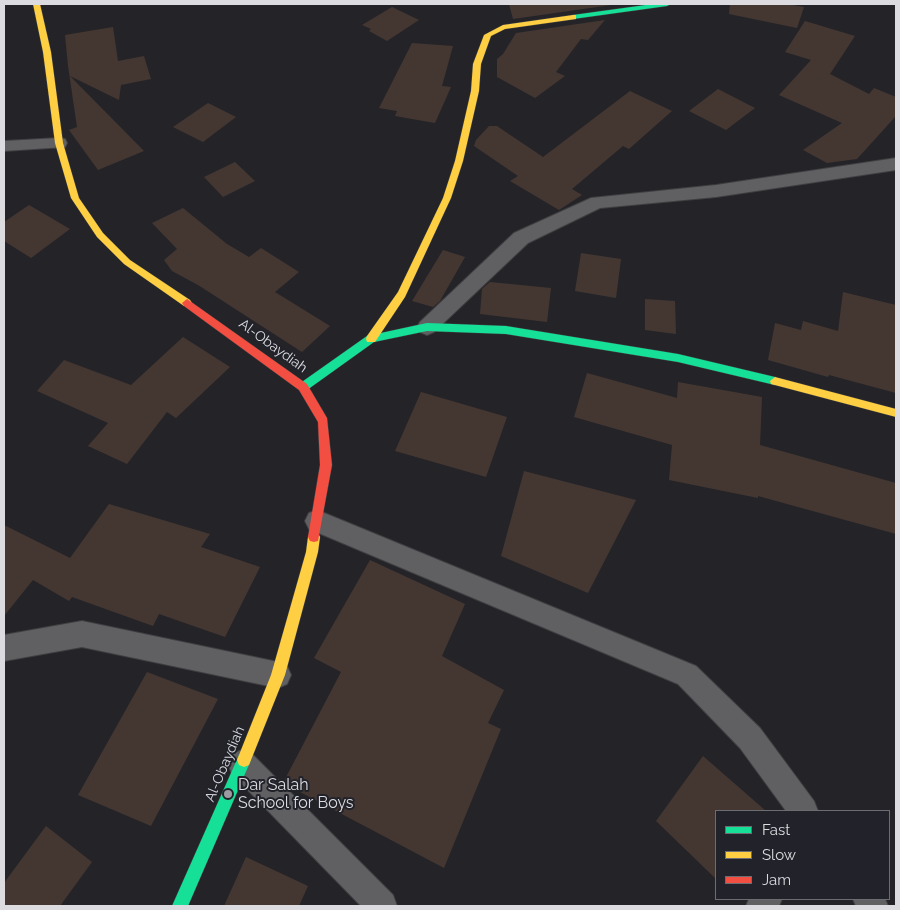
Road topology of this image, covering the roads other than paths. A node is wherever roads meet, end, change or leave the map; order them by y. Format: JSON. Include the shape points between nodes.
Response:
{"nodes":[{"id":1,"x":36,"y":4,"type":"edge"},
{"id":2,"x":667,"y":4,"type":"edge"},
{"id":3,"x":59,"y":143,"type":"junction"},
{"id":4,"x":4,"y":146,"type":"edge"},
{"id":5,"x":896,"y":164,"type":"edge"},
{"id":6,"x":427,"y":327,"type":"junction"},
{"id":7,"x":371,"y":339,"type":"junction"},
{"id":8,"x":303,"y":387,"type":"junction"},
{"id":9,"x":896,"y":412,"type":"edge"},
{"id":10,"x":317,"y":521,"type":"junction"},
{"id":11,"x":4,"y":648,"type":"edge"},
{"id":12,"x":278,"y":675,"type":"junction"},
{"id":13,"x":242,"y":764,"type":"junction"},
{"id":14,"x":803,"y":810,"type":"edge"},
{"id":15,"x":180,"y":906,"type":"edge"},
{"id":16,"x":382,"y":906,"type":"edge"}],
"edges":[{"from":1,"to":3,"type":"street","name":"Al-Obaydiah","via":[[47,52]]},
{"from":2,"to":7,"type":"street","via":[[503,27],[488,35],[477,64],[475,91],[447,198],[402,294]]},
{"from":3,"to":4,"type":"street"},
{"from":3,"to":8,"type":"street","name":"Al-Obaydiah","via":[[75,198],[100,235],[127,262]]},
{"from":5,"to":6,"type":"street","via":[[716,191],[597,202],[521,238]]},
{"from":6,"to":7,"type":"street"},
{"from":6,"to":9,"type":"street","via":[[506,330],[678,358]]},
{"from":7,"to":8,"type":"street"},
{"from":8,"to":10,"type":"street","name":"Al-Obaydiah","via":[[323,421],[326,465]]},
{"from":10,"to":12,"type":"street","name":"Al-Obaydiah","via":[[312,552]]},
{"from":10,"to":14,"type":"street","via":[[688,675],[750,738]]},
{"from":11,"to":12,"type":"street","via":[[82,634]]},
{"from":12,"to":13,"type":"street","name":"Al-Obaydiah"},
{"from":13,"to":15,"type":"street","name":"Al-Obaydiah"},
{"from":13,"to":16,"type":"street"}]}
